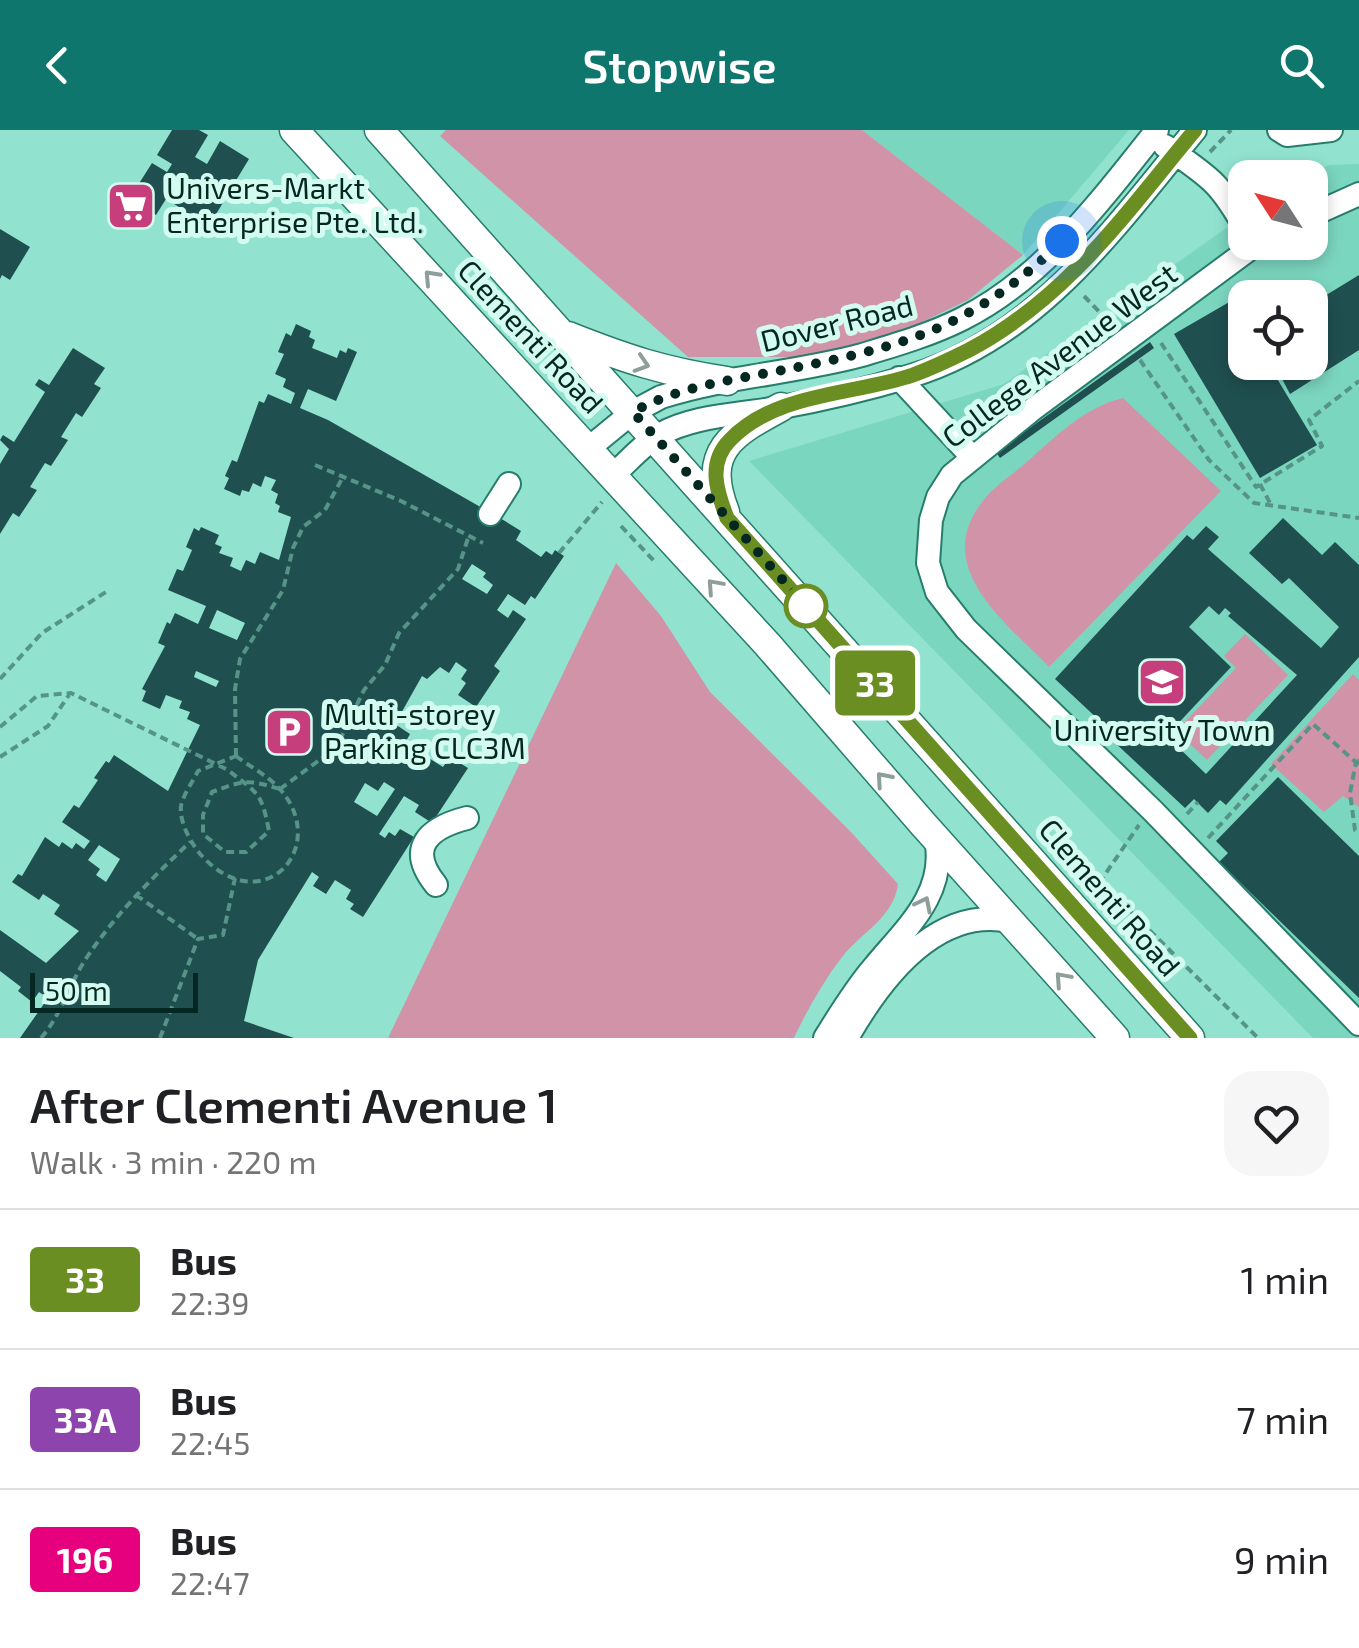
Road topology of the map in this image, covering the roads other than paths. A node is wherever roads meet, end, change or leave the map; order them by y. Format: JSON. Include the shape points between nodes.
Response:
{"nodes":[{"id":1,"x":294,"y":130,"type":"edge"},
{"id":2,"x":379,"y":130,"type":"edge"},
{"id":3,"x":1195,"y":130,"type":"edge"},
{"id":4,"x":1279,"y":130,"type":"edge"},
{"id":5,"x":1331,"y":130,"type":"edge"},
{"id":6,"x":1154,"y":133,"type":"edge"},
{"id":7,"x":1176,"y":153,"type":"junction"},
{"id":8,"x":1359,"y":194,"type":"edge"},
{"id":9,"x":1228,"y":198,"type":"edge"},
{"id":10,"x":1328,"y":208,"type":"edge"},
{"id":11,"x":1231,"y":260,"type":"edge"},
{"id":12,"x":562,"y":334,"type":"junction"},
{"id":13,"x":899,"y":378,"type":"junction"},
{"id":14,"x":727,"y":380,"type":"junction"},
{"id":15,"x":781,"y":407,"type":"junction"},
{"id":16,"x":633,"y":412,"type":"junction"},
{"id":17,"x":655,"y":437,"type":"junction"},
{"id":18,"x":589,"y":448,"type":"junction"},
{"id":19,"x":973,"y":458,"type":"junction"},
{"id":20,"x":613,"y":475,"type":"junction"},
{"id":21,"x":509,"y":484,"type":"dead end"},
{"id":22,"x":490,"y":514,"type":"dead end"},
{"id":23,"x":727,"y":518,"type":"junction"},
{"id":24,"x":467,"y":818,"type":"dead end"},
{"id":25,"x":936,"y":839,"type":"junction"},
{"id":26,"x":436,"y":885,"type":"dead end"},
{"id":27,"x":1009,"y":921,"type":"junction"},
{"id":28,"x":1359,"y":1024,"type":"edge"},
{"id":29,"x":825,"y":1038,"type":"edge"},
{"id":30,"x":847,"y":1038,"type":"edge"},
{"id":31,"x":1115,"y":1038,"type":"edge"},
{"id":32,"x":1190,"y":1038,"type":"edge"}],
"edges":[{"from":18,"to":1,"type":"main road","name":"Clementi Road","one_way":true},
{"from":2,"to":12,"type":"main road","name":"Clementi Road"},
{"from":3,"to":7,"type":"street"},
{"from":4,"to":5,"type":"street"},
{"from":6,"to":7,"type":"street","name":"College Avenue West"},
{"from":6,"to":14,"type":"street","name":"Dover Road","via":[[1036,266],[964,318],[859,356]]},
{"from":7,"to":9,"type":"street","name":"College Avenue West","via":[[1212,177]]},
{"from":7,"to":13,"type":"street","via":[[1094,252],[1024,318],[967,352]]},
{"from":8,"to":10,"type":"street"},
{"from":11,"to":19,"type":"street","name":"College Avenue West","via":[[1133,350]]},
{"from":12,"to":14,"type":"main road","one_way":true,"via":[[672,373]]},
{"from":12,"to":16,"type":"main road","name":"Clementi Road"},
{"from":13,"to":15,"type":"street"},
{"from":13,"to":19,"type":"street"},
{"from":14,"to":16,"type":"street","name":"Dover Road","via":[[661,397]]},
{"from":15,"to":17,"type":"street","via":[[694,421]]},
{"from":15,"to":23,"type":"main road","via":[[746,426],[721,452],[715,481]]},
{"from":16,"to":17,"type":"main road","name":"Clementi Road"},
{"from":16,"to":18,"type":"street","name":"Dover Road"},
{"from":17,"to":20,"type":"street"},
{"from":17,"to":23,"type":"main road","name":"Clementi Road"},
{"from":18,"to":20,"type":"main road","name":"Clementi Road"},
{"from":19,"to":28,"type":"street","name":"College Avenue West","via":[[952,475],[930,520],[928,564],[937,592],[966,629]]},
{"from":25,"to":20,"type":"main road","name":"Clementi Road","one_way":true},
{"from":21,"to":22,"type":"street"},
{"from":23,"to":32,"type":"main road","name":"Clementi Road"},
{"from":24,"to":26,"type":"street","via":[[432,831],[425,842],[421,856]]},
{"from":25,"to":27,"type":"main road","name":"Clementi Road"},
{"from":29,"to":25,"type":"street","one_way":true,"via":[[918,918],[940,855]]},
{"from":27,"to":30,"type":"street","via":[[960,925],[929,939],[901,962]]},
{"from":31,"to":27,"type":"main road","name":"Clementi Road","one_way":true}]}
